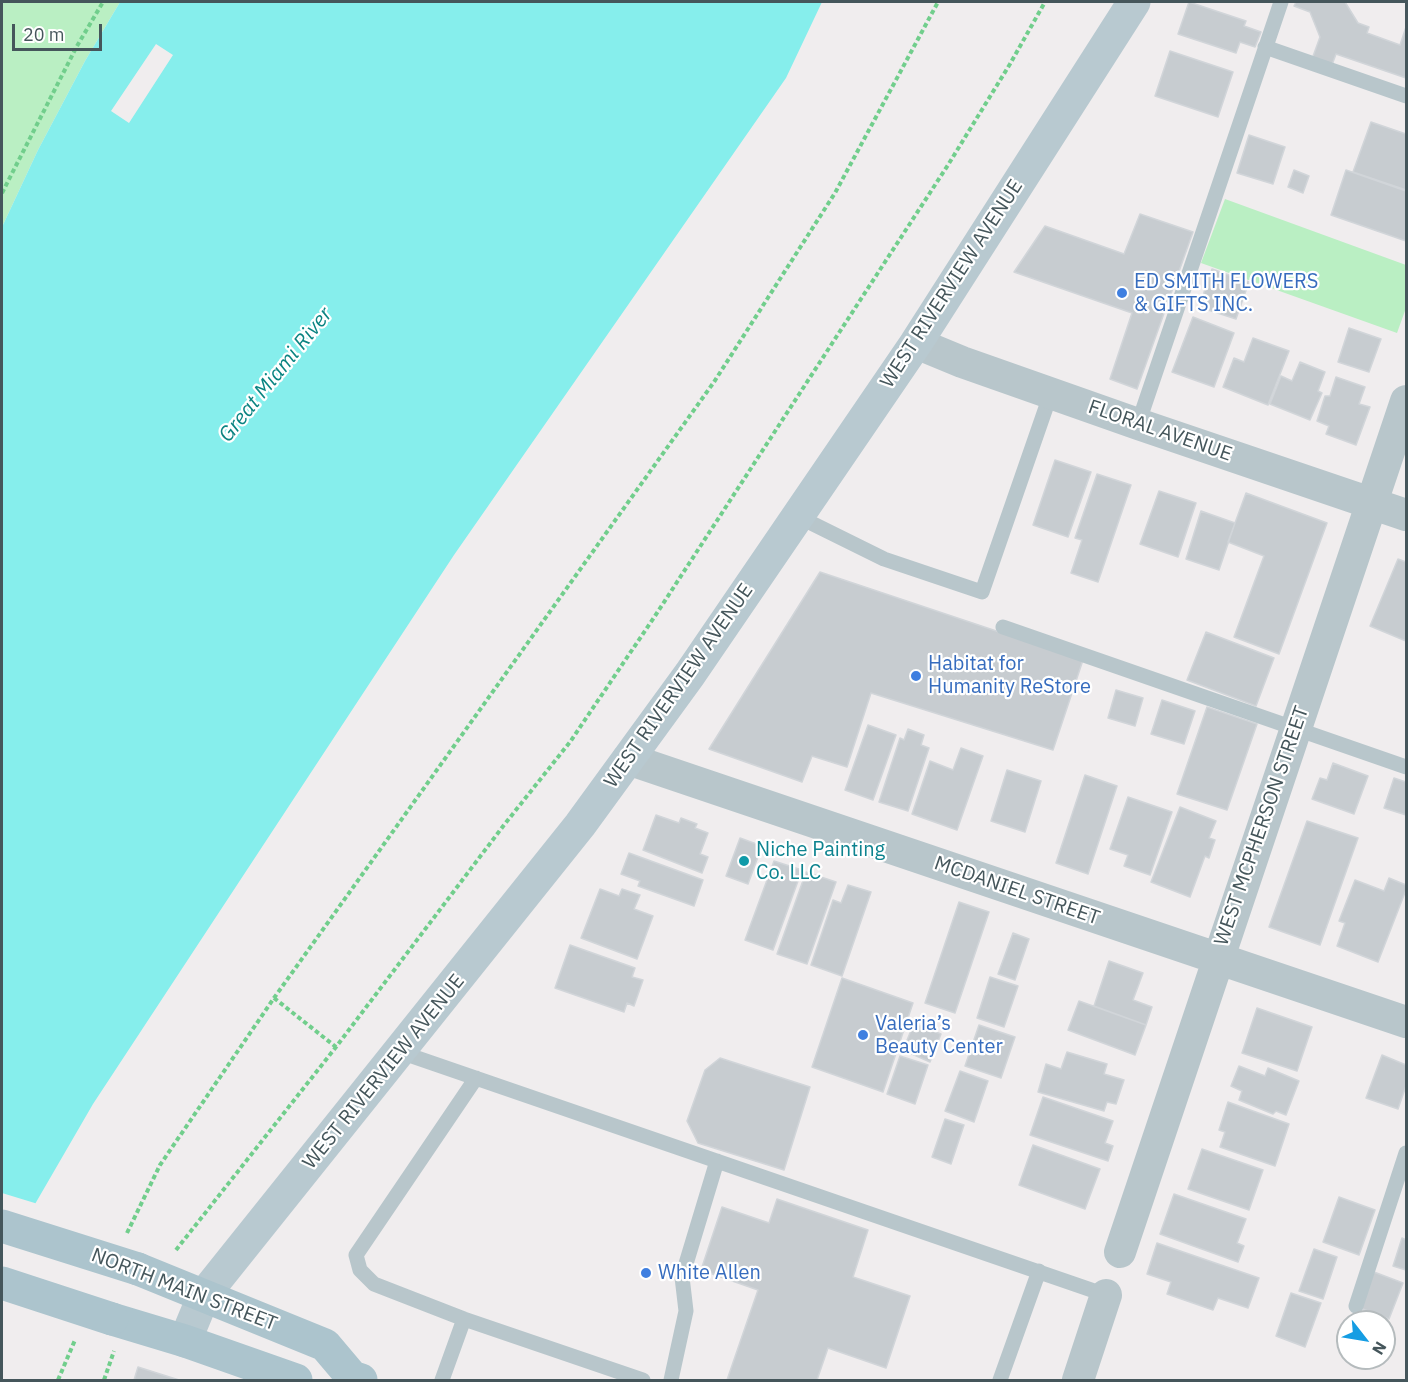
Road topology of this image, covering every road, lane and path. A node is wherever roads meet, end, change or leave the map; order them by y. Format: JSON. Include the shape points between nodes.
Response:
{"nodes":[{"id":1,"x":103,"y":2,"type":"edge"},
{"id":2,"x":938,"y":2,"type":"edge"},
{"id":3,"x":1045,"y":2,"type":"edge"},
{"id":4,"x":1134,"y":2,"type":"edge"},
{"id":5,"x":1281,"y":2,"type":"edge"},
{"id":6,"x":1265,"y":47,"type":"junction"},
{"id":7,"x":1407,"y":96,"type":"edge"},
{"id":8,"x":2,"y":193,"type":"edge"},
{"id":9,"x":916,"y":343,"type":"junction"},
{"id":10,"x":1051,"y":393,"type":"junction"},
{"id":11,"x":1407,"y":401,"type":"edge"},
{"id":12,"x":1138,"y":424,"type":"junction"},
{"id":13,"x":1371,"y":503,"type":"junction"},
{"id":14,"x":1407,"y":515,"type":"edge"},
{"id":15,"x":797,"y":516,"type":"junction"},
{"id":16,"x":1003,"y":627,"type":"dead end"},
{"id":17,"x":1295,"y":729,"type":"junction"},
{"id":18,"x":628,"y":759,"type":"junction"},
{"id":19,"x":1407,"y":767,"type":"edge"},
{"id":20,"x":1217,"y":958,"type":"junction"},
{"id":21,"x":274,"y":999,"type":"junction"},
{"id":22,"x":1407,"y":1022,"type":"edge"},
{"id":23,"x":336,"y":1047,"type":"junction"},
{"id":24,"x":400,"y":1052,"type":"junction"},
{"id":25,"x":476,"y":1078,"type":"junction"},
{"id":26,"x":1407,"y":1153,"type":"edge"},
{"id":27,"x":717,"y":1161,"type":"junction"},
{"id":28,"x":2,"y":1226,"type":"edge"},
{"id":29,"x":125,"y":1237,"type":"dead end"},
{"id":30,"x":1120,"y":1252,"type":"dead end"},
{"id":31,"x":172,"y":1255,"type":"dead end"},
{"id":32,"x":1039,"y":1271,"type":"junction"},
{"id":33,"x":2,"y":1283,"type":"edge"},
{"id":34,"x":1106,"y":1294,"type":"joint"},
{"id":35,"x":204,"y":1295,"type":"junction"},
{"id":36,"x":1356,"y":1306,"type":"dead end"},
{"id":37,"x":464,"y":1319,"type":"junction"},
{"id":38,"x":114,"y":1333,"type":"junction"},
{"id":39,"x":75,"y":1339,"type":"dead end"},
{"id":40,"x":185,"y":1341,"type":"junction"},
{"id":41,"x":57,"y":1380,"type":"edge"},
{"id":42,"x":104,"y":1380,"type":"edge"},
{"id":43,"x":296,"y":1380,"type":"edge"},
{"id":44,"x":350,"y":1380,"type":"edge"},
{"id":45,"x":442,"y":1380,"type":"edge"},
{"id":46,"x":643,"y":1380,"type":"edge"},
{"id":47,"x":671,"y":1380,"type":"edge"},
{"id":48,"x":1000,"y":1380,"type":"edge"},
{"id":49,"x":1078,"y":1380,"type":"edge"}],
"edges":[{"from":1,"to":8,"type":"path"},
{"from":2,"to":21,"type":"path","via":[[835,193],[714,382]]},
{"from":3,"to":23,"type":"path","via":[[948,165],[642,636],[570,742]]},
{"from":4,"to":9,"type":"main road","name":"WEST RIVERVIEW AVENUE"},
{"from":5,"to":6,"type":"lane"},
{"from":6,"to":7,"type":"lane"},
{"from":6,"to":12,"type":"lane"},
{"from":9,"to":10,"type":"street","name":"FLORAL AVENUE"},
{"from":9,"to":15,"type":"main road","name":"WEST RIVERVIEW AVENUE"},
{"from":10,"to":12,"type":"street","name":"FLORAL AVENUE"},
{"from":10,"to":15,"type":"lane","via":[[982,592],[884,559]]},
{"from":11,"to":13,"type":"street","name":"WEST MCPHERSON STREET"},
{"from":12,"to":13,"type":"street","name":"FLORAL AVENUE"},
{"from":13,"to":14,"type":"street","name":"FLORAL AVENUE"},
{"from":13,"to":17,"type":"street","name":"WEST MCPHERSON STREET"},
{"from":15,"to":18,"type":"main road","name":"WEST RIVERVIEW AVENUE"},
{"from":16,"to":17,"type":"lane"},
{"from":17,"to":19,"type":"lane"},
{"from":17,"to":20,"type":"street","name":"WEST MCPHERSON STREET"},
{"from":18,"to":20,"type":"street","name":"MCDANIEL STREET"},
{"from":18,"to":24,"type":"main road","name":"WEST RIVERVIEW AVENUE"},
{"from":20,"to":22,"type":"street","name":"MCDANIEL STREET"},
{"from":20,"to":30,"type":"street","name":"WEST MCPHERSON STREET"},
{"from":21,"to":23,"type":"path"},
{"from":21,"to":29,"type":"path","via":[[160,1165]]},
{"from":23,"to":31,"type":"path"},
{"from":24,"to":25,"type":"lane"},
{"from":24,"to":35,"type":"main road","name":"WEST RIVERVIEW AVENUE"},
{"from":25,"to":27,"type":"lane"},
{"from":25,"to":37,"type":"lane","via":[[356,1255],[360,1270],[374,1284]]},
{"from":26,"to":36,"type":"lane"},
{"from":27,"to":32,"type":"lane"},
{"from":27,"to":47,"type":"lane","via":[[682,1277],[686,1311]]},
{"from":28,"to":35,"type":"main road","name":"NORTH MAIN STREET","bridge":true,"via":[[138,1269]]},
{"from":32,"to":34,"type":"lane"},
{"from":32,"to":48,"type":"lane"},
{"from":33,"to":38,"type":"main road","bridge":true},
{"from":34,"to":49,"type":"street"},
{"from":35,"to":40,"type":"main road","name":"WEST RIVERVIEW AVENUE"},
{"from":35,"to":44,"type":"main road","name":"NORTH MAIN STREET","via":[[325,1345]]},
{"from":37,"to":45,"type":"lane"},
{"from":37,"to":46,"type":"lane"},
{"from":38,"to":40,"type":"main road"},
{"from":38,"to":42,"type":"path"},
{"from":39,"to":41,"type":"path"},
{"from":40,"to":43,"type":"main road"}]}
